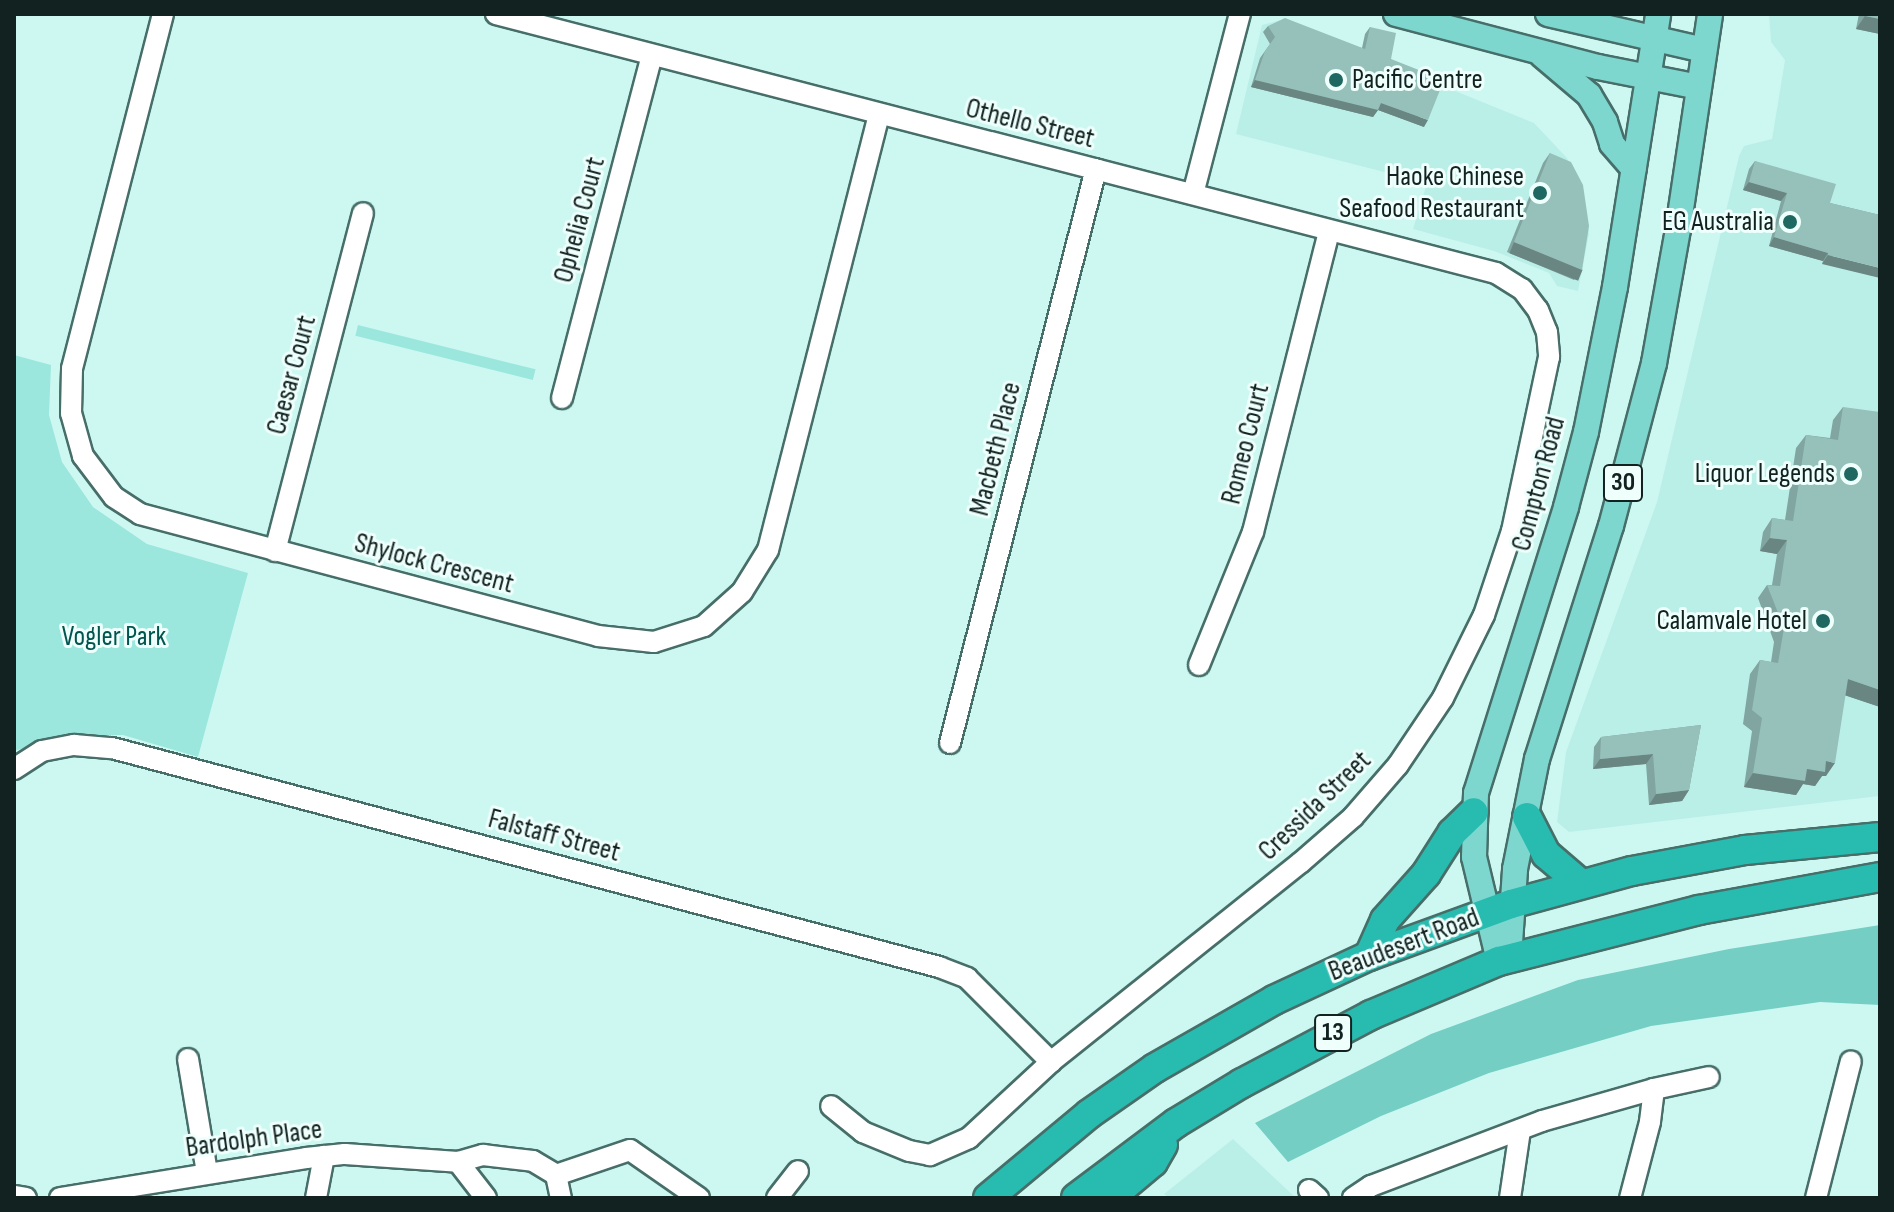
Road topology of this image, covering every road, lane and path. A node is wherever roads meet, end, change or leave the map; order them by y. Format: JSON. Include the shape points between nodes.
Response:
{"nodes":[{"id":1,"x":163,"y":14,"type":"edge"},
{"id":2,"x":496,"y":14,"type":"edge"},
{"id":3,"x":1240,"y":14,"type":"edge"},
{"id":4,"x":1396,"y":14,"type":"edge"},
{"id":5,"x":1658,"y":14,"type":"edge"},
{"id":6,"x":1710,"y":14,"type":"edge"},
{"id":7,"x":1560,"y":15,"type":"edge"},
{"id":8,"x":1654,"y":40,"type":"junction"},
{"id":9,"x":1704,"y":50,"type":"junction"},
{"id":10,"x":1538,"y":52,"type":"junction"},
{"id":11,"x":652,"y":56,"type":"junction"},
{"id":12,"x":1648,"y":78,"type":"junction"},
{"id":13,"x":1699,"y":87,"type":"junction"},
{"id":14,"x":879,"y":115,"type":"junction"},
{"id":15,"x":1096,"y":169,"type":"junction"},
{"id":16,"x":1634,"y":169,"type":"junction"},
{"id":17,"x":1193,"y":194,"type":"junction"},
{"id":18,"x":363,"y":213,"type":"dead end"},
{"id":19,"x":1329,"y":231,"type":"junction"},
{"id":20,"x":1538,"y":310,"type":"joint"},
{"id":21,"x":562,"y":398,"type":"dead end"},
{"id":22,"x":275,"y":551,"type":"junction"},
{"id":23,"x":1199,"y":665,"type":"dead end"},
{"id":24,"x":950,"y":743,"type":"dead end"},
{"id":25,"x":14,"y":769,"type":"edge"},
{"id":26,"x":1474,"y":812,"type":"junction"},
{"id":27,"x":1527,"y":817,"type":"junction"},
{"id":28,"x":1880,"y":837,"type":"edge"},
{"id":29,"x":1880,"y":877,"type":"edge"},
{"id":30,"x":1581,"y":884,"type":"junction"},
{"id":31,"x":1499,"y":908,"type":"junction"},
{"id":32,"x":1369,"y":956,"type":"junction"},
{"id":33,"x":1504,"y":960,"type":"junction"},
{"id":34,"x":188,"y":1059,"type":"dead end"},
{"id":35,"x":1851,"y":1061,"type":"dead end"},
{"id":36,"x":1051,"y":1062,"type":"junction"},
{"id":37,"x":1709,"y":1077,"type":"dead end"},
{"id":38,"x":1654,"y":1089,"type":"junction"},
{"id":39,"x":831,"y":1106,"type":"dead end"},
{"id":40,"x":1176,"y":1123,"type":"junction"},
{"id":41,"x":1520,"y":1130,"type":"junction"},
{"id":42,"x":324,"y":1156,"type":"junction"},
{"id":43,"x":458,"y":1162,"type":"junction"},
{"id":44,"x":798,"y":1171,"type":"dead end"},
{"id":45,"x":207,"y":1173,"type":"junction"},
{"id":46,"x":556,"y":1175,"type":"junction"},
{"id":47,"x":14,"y":1196,"type":"edge"},
{"id":48,"x":26,"y":1198,"type":"edge"},
{"id":49,"x":60,"y":1198,"type":"edge"},
{"id":50,"x":316,"y":1198,"type":"edge"},
{"id":51,"x":486,"y":1198,"type":"edge"},
{"id":52,"x":561,"y":1198,"type":"edge"},
{"id":53,"x":699,"y":1198,"type":"edge"},
{"id":54,"x":777,"y":1198,"type":"edge"},
{"id":55,"x":988,"y":1198,"type":"edge"},
{"id":56,"x":1076,"y":1198,"type":"edge"},
{"id":57,"x":1110,"y":1198,"type":"edge"},
{"id":58,"x":1353,"y":1198,"type":"edge"},
{"id":59,"x":1510,"y":1198,"type":"edge"},
{"id":60,"x":1630,"y":1198,"type":"edge"},
{"id":61,"x":1816,"y":1198,"type":"edge"}],
"edges":[{"from":1,"to":22,"type":"street","name":"Shylock Crescent","via":[[72,369],[71,413],[83,456],[114,497],[169,524]]},
{"from":2,"to":11,"type":"street","name":"Othello Street"},
{"from":3,"to":17,"type":"street"},
{"from":4,"to":10,"type":"main road"},
{"from":5,"to":8,"type":"main road","name":"Compton Road","number":"30"},
{"from":6,"to":9,"type":"main road","name":"Compton Road","number":"30"},
{"from":7,"to":8,"type":"main road"},
{"from":8,"to":9,"type":"main road"},
{"from":8,"to":12,"type":"main road","name":"Compton Road","number":"30"},
{"from":9,"to":13,"type":"main road","name":"Compton Road","number":"30"},
{"from":10,"to":12,"type":"main road"},
{"from":10,"to":16,"type":"main road","via":[[1595,103],[1612,144]]},
{"from":11,"to":14,"type":"street","name":"Othello Street"},
{"from":11,"to":21,"type":"street","name":"Ophelia Court"},
{"from":12,"to":13,"type":"main road"},
{"from":12,"to":16,"type":"main road","name":"Compton Road","number":"30"},
{"from":13,"to":27,"type":"main road","name":"Compton Road","number":"30","via":[[1651,376],[1611,526],[1545,728]]},
{"from":14,"to":15,"type":"street","name":"Othello Street"},
{"from":14,"to":22,"type":"street","name":"Shylock Crescent","via":[[768,550],[742,592],[704,626],[654,642],[598,636]]},
{"from":15,"to":17,"type":"street","name":"Othello Street"},
{"from":15,"to":24,"type":"street","name":"Macbeth Place"},
{"from":16,"to":26,"type":"main road","name":"Compton Road","number":"30","via":[[1586,432],[1479,775]]},
{"from":17,"to":19,"type":"street","name":"Othello Street"},
{"from":18,"to":22,"type":"street","name":"Caesar Court"},
{"from":19,"to":20,"type":"street","name":"Othello Street","via":[[1496,273],[1522,289]]},
{"from":19,"to":23,"type":"street","name":"Romeo Court","via":[[1253,532]]},
{"from":20,"to":36,"type":"street","name":"Cressida Street","via":[[1549,357],[1512,531],[1484,615],[1443,698],[1398,765],[1353,817]]},
{"from":25,"to":36,"type":"street","name":"Falstaff Street","via":[[42,751],[74,745],[112,748],[939,967],[967,978]]},
{"from":26,"to":31,"type":"main road","name":"Compton Road","via":[[1474,857]]},
{"from":26,"to":32,"type":"highway","via":[[1385,920]]},
{"from":27,"to":30,"type":"highway","via":[[1546,854]]},
{"from":27,"to":31,"type":"main road","name":"Compton Road","number":"30"},
{"from":28,"to":30,"type":"highway","name":"Beaudesert Road","number":"13","via":[[1729,853]]},
{"from":29,"to":33,"type":"highway","name":"Beaudesert Road","number":"13","via":[[1699,910]]},
{"from":30,"to":31,"type":"highway","name":"Beaudesert Road","number":"13"},
{"from":31,"to":32,"type":"highway","name":"Beaudesert Road","number":"13"},
{"from":31,"to":33,"type":"main road","name":"Compton Road","number":"30"},
{"from":32,"to":55,"type":"highway","name":"Beaudesert Road","number":"13","via":[[1274,1000],[1155,1068],[1089,1114]]},
{"from":33,"to":40,"type":"highway","name":"Beaudesert Road","number":"13","via":[[1317,1041]]},
{"from":34,"to":45,"type":"street"},
{"from":35,"to":61,"type":"street"},
{"from":36,"to":39,"type":"street","name":"Cressida Street","via":[[969,1138],[930,1155],[863,1132]]},
{"from":37,"to":38,"type":"street"},
{"from":38,"to":41,"type":"street"},
{"from":38,"to":60,"type":"street"},
{"from":40,"to":56,"type":"highway","name":"Beaudesert Road","number":"13"},
{"from":40,"to":57,"type":"highway","via":[[1153,1162]]},
{"from":41,"to":58,"type":"street","via":[[1371,1186]]},
{"from":41,"to":59,"type":"street"},
{"from":42,"to":43,"type":"street","name":"Bardolph Place"},
{"from":42,"to":45,"type":"street","name":"Bardolph Place"},
{"from":42,"to":50,"type":"street"},
{"from":43,"to":46,"type":"street","name":"Bardolph Place","via":[[483,1155],[512,1158],[533,1161]]},
{"from":43,"to":51,"type":"street"},
{"from":44,"to":54,"type":"street"},
{"from":45,"to":49,"type":"street","name":"Bardolph Place"},
{"from":46,"to":52,"type":"street"},
{"from":46,"to":53,"type":"street","via":[[630,1150]]},
{"from":47,"to":48,"type":"street"}]}
